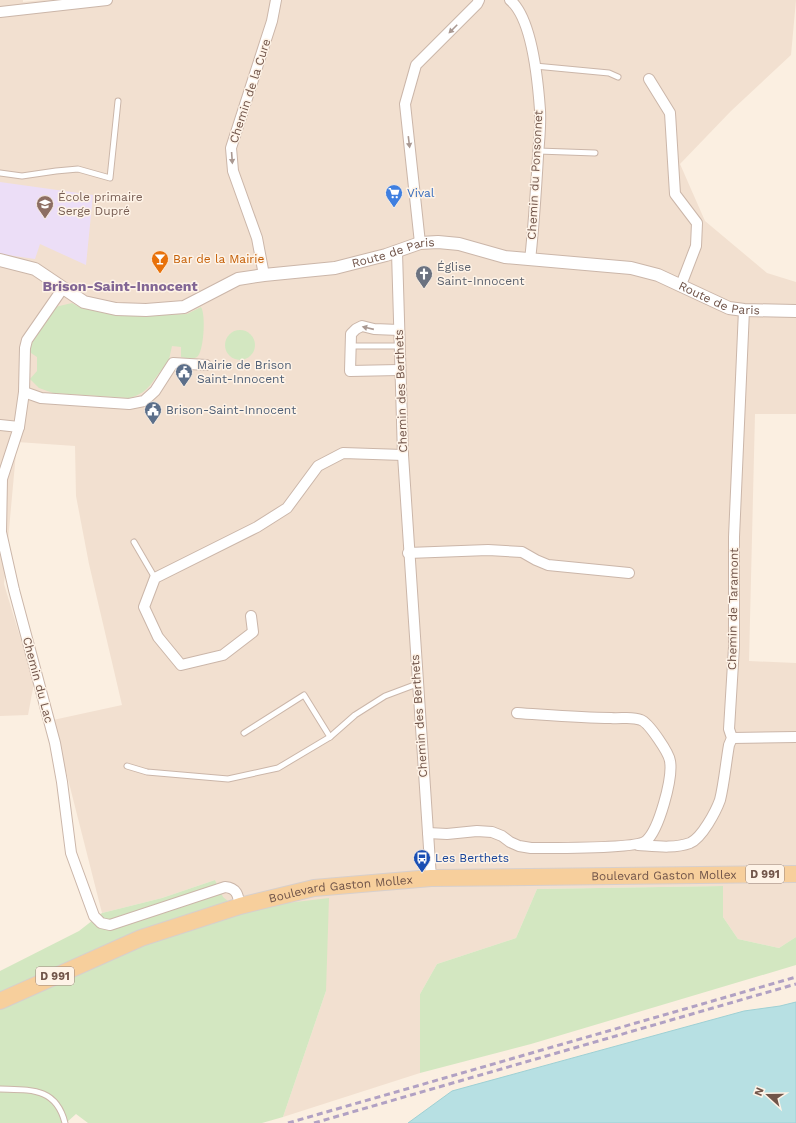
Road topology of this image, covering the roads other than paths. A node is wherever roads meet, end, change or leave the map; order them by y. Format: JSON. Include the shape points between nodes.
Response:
{"nodes":[{"id":1,"x":107,"y":0,"type":"edge"},
{"id":2,"x":276,"y":0,"type":"edge"},
{"id":3,"x":479,"y":0,"type":"edge"},
{"id":4,"x":510,"y":0,"type":"edge"},
{"id":5,"x":0,"y":12,"type":"edge"},
{"id":6,"x":534,"y":66,"type":"junction"},
{"id":7,"x":618,"y":77,"type":"dead end"},
{"id":8,"x":649,"y":79,"type":"dead end"},
{"id":9,"x":118,"y":101,"type":"dead end"},
{"id":10,"x":538,"y":151,"type":"junction"},
{"id":11,"x":595,"y":153,"type":"dead end"},
{"id":12,"x":0,"y":173,"type":"edge"},
{"id":13,"x":420,"y":243,"type":"junction"},
{"id":14,"x":397,"y":252,"type":"junction"},
{"id":15,"x":0,"y":260,"type":"edge"},
{"id":16,"x":530,"y":260,"type":"junction"},
{"id":17,"x":264,"y":275,"type":"junction"},
{"id":18,"x":680,"y":285,"type":"junction"},
{"id":19,"x":63,"y":288,"type":"junction"},
{"id":20,"x":744,"y":310,"type":"junction"},
{"id":21,"x":796,"y":311,"type":"edge"},
{"id":22,"x":399,"y":330,"type":"junction"},
{"id":23,"x":351,"y":346,"type":"junction"},
{"id":24,"x":399,"y":346,"type":"junction"},
{"id":25,"x":206,"y":365,"type":"dead end"},
{"id":26,"x":399,"y":370,"type":"junction"},
{"id":27,"x":24,"y":392,"type":"junction"},
{"id":28,"x":0,"y":425,"type":"edge"},
{"id":29,"x":19,"y":428,"type":"junction"},
{"id":30,"x":403,"y":455,"type":"junction"},
{"id":31,"x":134,"y":542,"type":"dead end"},
{"id":32,"x":408,"y":554,"type":"junction"},
{"id":33,"x":629,"y":573,"type":"dead end"},
{"id":34,"x":155,"y":578,"type":"junction"},
{"id":35,"x":251,"y":616,"type":"dead end"},
{"id":36,"x":417,"y":684,"type":"junction"},
{"id":37,"x":517,"y":713,"type":"dead end"},
{"id":38,"x":244,"y":734,"type":"dead end"},
{"id":39,"x":330,"y":737,"type":"junction"},
{"id":40,"x":796,"y":737,"type":"edge"},
{"id":41,"x":732,"y":738,"type":"junction"},
{"id":42,"x":127,"y":766,"type":"dead end"},
{"id":43,"x":428,"y":833,"type":"junction"},
{"id":44,"x":638,"y":845,"type":"junction"},
{"id":45,"x":796,"y":874,"type":"edge"},
{"id":46,"x":431,"y":878,"type":"junction"},
{"id":47,"x":240,"y":906,"type":"junction"},
{"id":48,"x":0,"y":1001,"type":"edge"},
{"id":49,"x":0,"y":1089,"type":"edge"},
{"id":50,"x":65,"y":1123,"type":"edge"}],
"edges":[{"from":1,"to":5,"type":"street"},
{"from":2,"to":17,"type":"street","name":"Chemin de la Cure","one_way":true,"via":[[272,21],[231,148],[233,171],[257,238]]},
{"from":3,"to":13,"type":"street","one_way":true,"via":[[416,66],[405,104]]},
{"from":4,"to":6,"type":"street","name":"Chemin du Ponsonnet","via":[[524,20],[530,38]]},
{"from":6,"to":7,"type":"lane","via":[[609,73]]},
{"from":6,"to":10,"type":"street","name":"Chemin du Ponsonnet","via":[[540,111]]},
{"from":8,"to":18,"type":"street","via":[[670,113],[675,194],[697,223],[696,246]]},
{"from":9,"to":12,"type":"lane","via":[[110,178],[78,169],[22,176]]},
{"from":10,"to":11,"type":"lane"},
{"from":10,"to":16,"type":"street","name":"Chemin du Ponsonnet"},
{"from":13,"to":14,"type":"street","name":"Route de Paris"},
{"from":13,"to":16,"type":"street","name":"Route de Paris","via":[[459,244],[505,257]]},
{"from":14,"to":17,"type":"street","name":"Route de Paris","via":[[335,268]]},
{"from":14,"to":22,"type":"street","name":"Chemin des Berthets"},
{"from":15,"to":19,"type":"street","name":"Route de Paris","via":[[35,270]]},
{"from":16,"to":18,"type":"street","name":"Route de Paris","via":[[631,268],[658,275]]},
{"from":17,"to":19,"type":"street","name":"Route de Paris","via":[[238,280],[184,307],[146,310],[116,309],[84,302]]},
{"from":18,"to":20,"type":"street","name":"Route de Paris","via":[[728,308]]},
{"from":19,"to":27,"type":"street","name":"Chemin du Lac","via":[[27,340]]},
{"from":20,"to":21,"type":"street","name":"Route de Paris"},
{"from":20,"to":41,"type":"street","name":"Chemin de Taramont","via":[[734,537],[734,647],[729,729]]},
{"from":22,"to":23,"type":"street","one_way":true,"via":[[362,326],[351,334]]},
{"from":22,"to":24,"type":"street","name":"Chemin des Berthets"},
{"from":23,"to":24,"type":"lane"},
{"from":23,"to":26,"type":"street","via":[[350,371]]},
{"from":24,"to":26,"type":"street","name":"Chemin des Berthets"},
{"from":25,"to":27,"type":"street","via":[[173,363],[155,391],[144,401],[129,404],[41,398]]},
{"from":26,"to":30,"type":"street","name":"Chemin des Berthets"},
{"from":27,"to":29,"type":"street","name":"Chemin du Lac"},
{"from":28,"to":29,"type":"street"},
{"from":29,"to":47,"type":"street","name":"Chemin du Lac","via":[[2,479],[1,532],[55,743],[72,853],[94,916],[101,923],[110,925],[225,887],[235,890]]},
{"from":30,"to":32,"type":"street","name":"Chemin des Berthets"},
{"from":30,"to":34,"type":"street","via":[[343,452],[318,466],[287,508],[256,527]]},
{"from":31,"to":34,"type":"lane"},
{"from":32,"to":33,"type":"street","via":[[488,550],[522,552],[548,565]]},
{"from":32,"to":36,"type":"street","name":"Chemin des Berthets"},
{"from":34,"to":35,"type":"street","via":[[144,607],[158,637],[181,665],[223,655],[253,632]]},
{"from":36,"to":39,"type":"lane","via":[[385,696],[355,715]]},
{"from":36,"to":43,"type":"street","name":"Chemin des Berthets"},
{"from":37,"to":44,"type":"street","via":[[628,717],[642,720],[650,726],[670,761],[669,784],[663,811],[654,829],[646,841]]},
{"from":38,"to":39,"type":"lane","via":[[304,695]]},
{"from":39,"to":42,"type":"lane","via":[[278,768],[228,779],[147,772]]},
{"from":40,"to":41,"type":"street"},
{"from":41,"to":44,"type":"street","name":"Chemin de Taramont","via":[[720,800],[700,835],[692,842],[680,845]]},
{"from":43,"to":44,"type":"street","name":"Chemin de Taramont","via":[[492,832],[519,846],[531,848]]},
{"from":43,"to":46,"type":"street","name":"Chemin des Berthets"},
{"from":45,"to":46,"type":"main road","name":"Boulevard Gaston Mollex","number":"D 991"},
{"from":46,"to":47,"type":"main road","name":"Boulevard Gaston Mollex","number":"D 991","via":[[314,888]]},
{"from":47,"to":48,"type":"main road","name":"Boulevard Gaston Mollex","number":"D 991","via":[[141,938]]},
{"from":49,"to":50,"type":"lane","via":[[39,1091],[53,1099],[63,1114]]}]}
